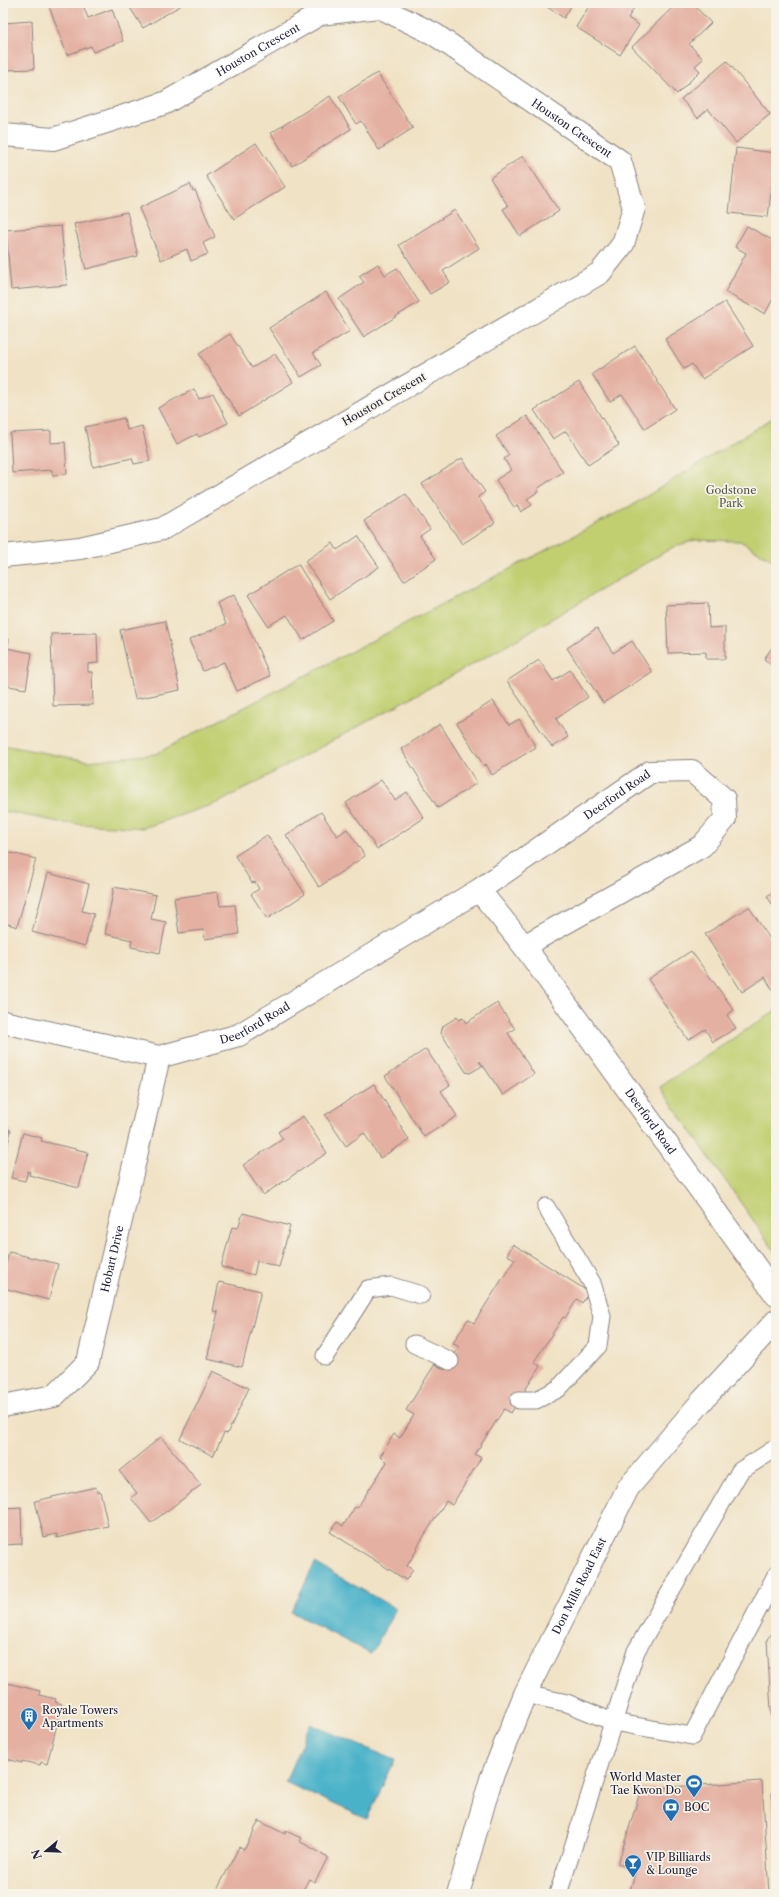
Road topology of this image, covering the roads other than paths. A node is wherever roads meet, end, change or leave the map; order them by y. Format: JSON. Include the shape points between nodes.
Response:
{"nodes":[{"id":1,"x":3,"y":135,"type":"edge"},
{"id":2,"x":3,"y":556,"type":"edge"},
{"id":3,"x":479,"y":890,"type":"junction"},
{"id":4,"x":524,"y":946,"type":"junction"},
{"id":5,"x":3,"y":1022,"type":"edge"},
{"id":6,"x":159,"y":1058,"type":"junction"},
{"id":7,"x":546,"y":1207,"type":"dead end"},
{"id":8,"x":421,"y":1295,"type":"dead end"},
{"id":9,"x":776,"y":1295,"type":"edge"},
{"id":10,"x":776,"y":1321,"type":"edge"},
{"id":11,"x":414,"y":1344,"type":"dead end"},
{"id":12,"x":325,"y":1356,"type":"dead end"},
{"id":13,"x":450,"y":1361,"type":"dead end"},
{"id":14,"x":519,"y":1400,"type":"dead end"},
{"id":15,"x":3,"y":1406,"type":"edge"},
{"id":16,"x":776,"y":1448,"type":"edge"},
{"id":17,"x":776,"y":1575,"type":"edge"},
{"id":18,"x":525,"y":1694,"type":"junction"},
{"id":19,"x":613,"y":1722,"type":"junction"},
{"id":20,"x":458,"y":1894,"type":"edge"},
{"id":21,"x":558,"y":1894,"type":"edge"}],
"edges":[{"from":1,"to":2,"type":"street","name":"Houston Crescent","via":[[54,139],[165,103],[320,14],[379,7],[434,34],[620,160],[634,208],[622,244],[600,273],[162,529],[80,548]]},
{"from":3,"to":4,"type":"street","name":"Deerford Road"},
{"from":3,"to":4,"type":"street","name":"Deerford Road","via":[[650,772],[692,771],[724,799],[725,818],[702,846]]},
{"from":3,"to":6,"type":"street","name":"Deerford Road","via":[[239,1035]]},
{"from":4,"to":9,"type":"street","name":"Deerford Road"},
{"from":5,"to":6,"type":"street","name":"Deerford Road"},
{"from":6,"to":15,"type":"street","name":"Hobart Drive","via":[[88,1362],[54,1396]]},
{"from":7,"to":14,"type":"lane","via":[[592,1283],[602,1316],[598,1346],[558,1389],[536,1400]]},
{"from":8,"to":12,"type":"lane","via":[[391,1286],[368,1289]]},
{"from":10,"to":18,"type":"street","name":"Don Mills Road East","via":[[702,1401],[628,1488]]},
{"from":11,"to":13,"type":"lane"},
{"from":16,"to":19,"type":"lane","via":[[740,1471],[636,1651]]},
{"from":17,"to":19,"type":"lane","via":[[692,1736]]},
{"from":18,"to":19,"type":"lane","via":[[567,1703]]},
{"from":18,"to":20,"type":"street","name":"Don Mills Road East","via":[[491,1779]]},
{"from":19,"to":21,"type":"lane"}]}
